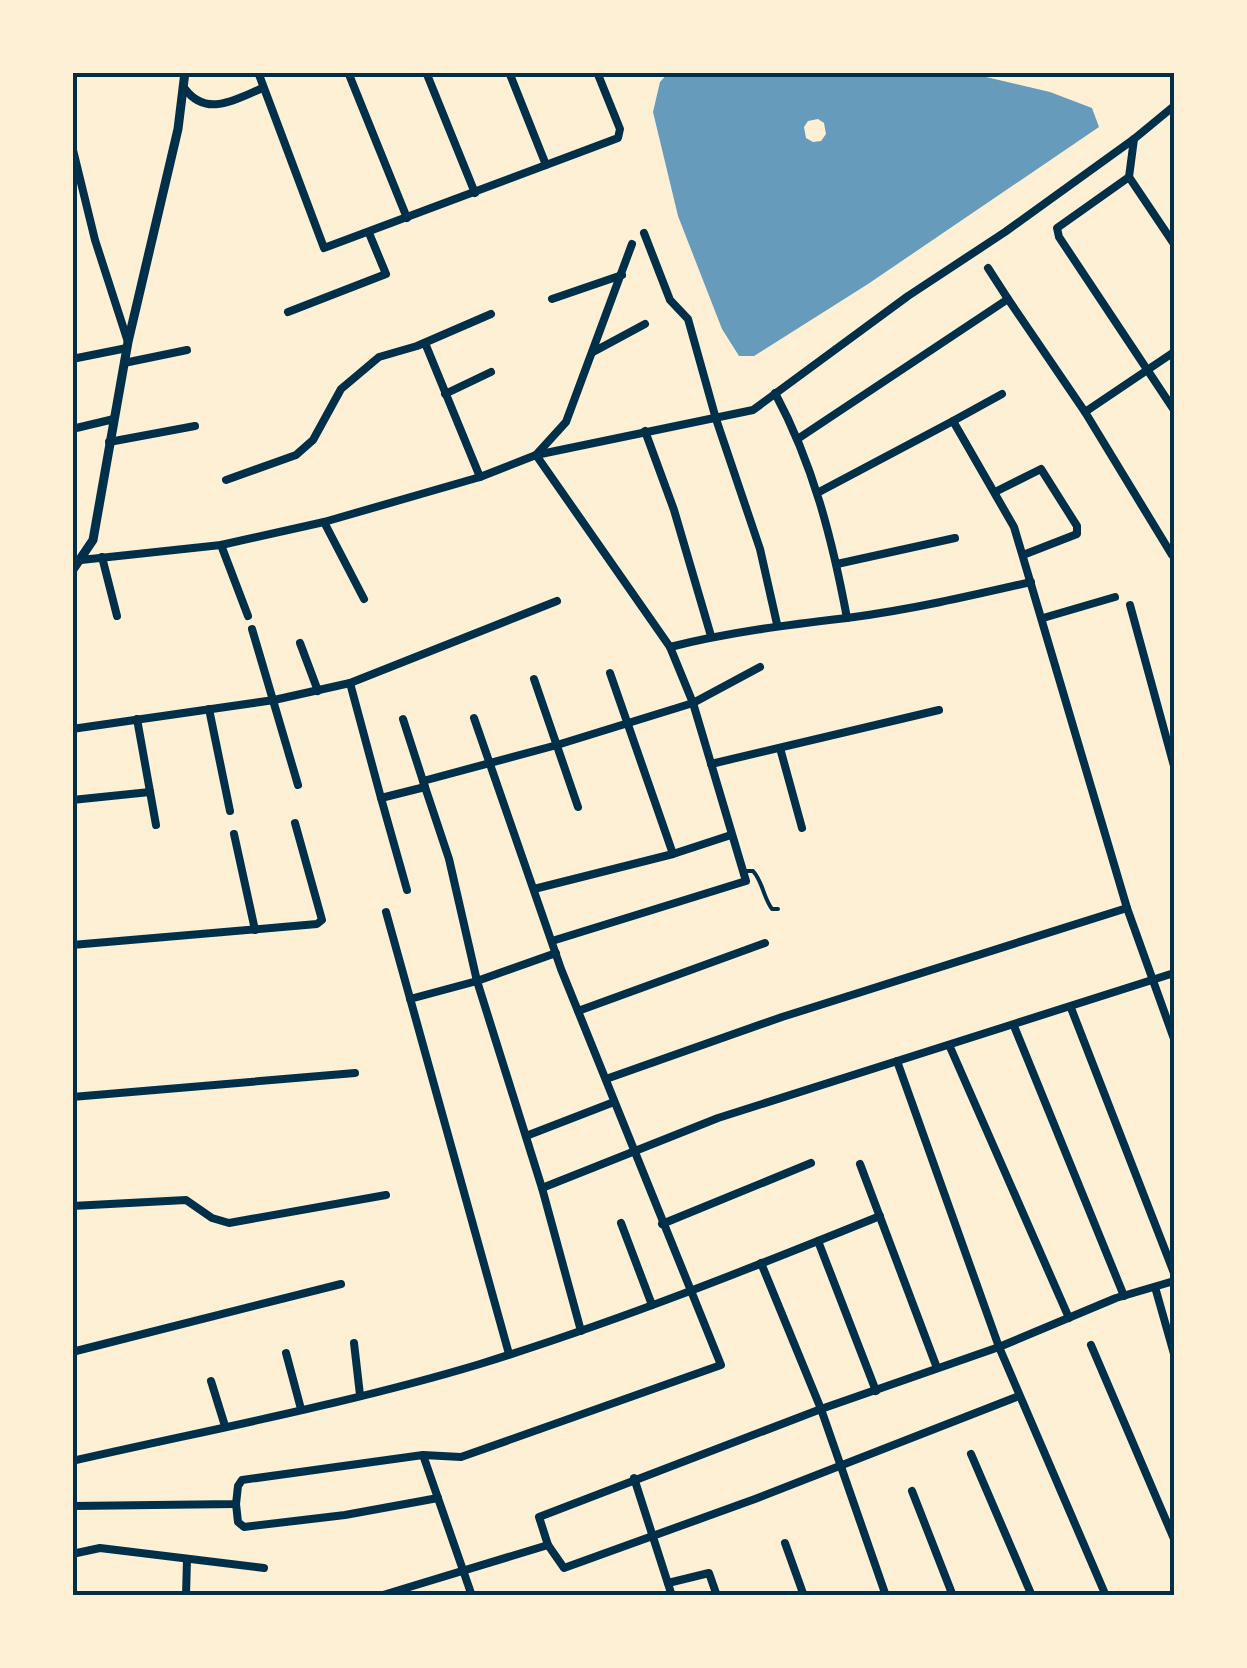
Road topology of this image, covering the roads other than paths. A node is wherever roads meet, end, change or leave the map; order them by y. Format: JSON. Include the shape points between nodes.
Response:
{"nodes":[{"id":1,"x":185,"y":72,"type":"edge"},
{"id":2,"x":258,"y":72,"type":"edge"},
{"id":3,"x":348,"y":72,"type":"edge"},
{"id":4,"x":426,"y":72,"type":"edge"},
{"id":5,"x":509,"y":72,"type":"edge"},
{"id":6,"x":597,"y":72,"type":"edge"},
{"id":7,"x":263,"y":88,"type":"junction"},
{"id":8,"x":185,"y":89,"type":"junction"},
{"id":9,"x":1174,"y":106,"type":"edge"},
{"id":10,"x":1134,"y":140,"type":"junction"},
{"id":11,"x":72,"y":146,"type":"edge"},
{"id":12,"x":546,"y":165,"type":"junction"},
{"id":13,"x":1130,"y":177,"type":"junction"},
{"id":14,"x":475,"y":193,"type":"junction"},
{"id":15,"x":407,"y":218,"type":"junction"},
{"id":16,"x":369,"y":233,"type":"junction"},
{"id":17,"x":644,"y":233,"type":"dead end"},
{"id":18,"x":632,"y":244,"type":"dead end"},
{"id":19,"x":1174,"y":244,"type":"edge"},
{"id":20,"x":988,"y":268,"type":"dead end"},
{"id":21,"x":622,"y":275,"type":"junction"},
{"id":22,"x":1008,"y":299,"type":"junction"},
{"id":23,"x":552,"y":300,"type":"dead end"},
{"id":24,"x":288,"y":312,"type":"dead end"},
{"id":25,"x":492,"y":314,"type":"dead end"},
{"id":26,"x":645,"y":324,"type":"dead end"},
{"id":27,"x":425,"y":343,"type":"junction"},
{"id":28,"x":128,"y":345,"type":"junction"},
{"id":29,"x":187,"y":350,"type":"dead end"},
{"id":30,"x":593,"y":352,"type":"junction"},
{"id":31,"x":1174,"y":352,"type":"edge"},
{"id":32,"x":72,"y":359,"type":"edge"},
{"id":33,"x":124,"y":363,"type":"junction"},
{"id":34,"x":1149,"y":371,"type":"junction"},
{"id":35,"x":491,"y":372,"type":"dead end"},
{"id":36,"x":775,"y":393,"type":"junction"},
{"id":37,"x":445,"y":394,"type":"junction"},
{"id":38,"x":1002,"y":394,"type":"dead end"},
{"id":39,"x":1174,"y":410,"type":"edge"},
{"id":40,"x":1084,"y":412,"type":"junction"},
{"id":41,"x":114,"y":419,"type":"junction"},
{"id":42,"x":716,"y":420,"type":"junction"},
{"id":43,"x":953,"y":420,"type":"junction"},
{"id":44,"x":195,"y":426,"type":"dead end"},
{"id":45,"x":72,"y":428,"type":"edge"},
{"id":46,"x":645,"y":431,"type":"junction"},
{"id":47,"x":799,"y":438,"type":"junction"},
{"id":48,"x":109,"y":442,"type":"junction"},
{"id":49,"x":536,"y":455,"type":"junction"},
{"id":50,"x":480,"y":477,"type":"junction"},
{"id":51,"x":226,"y":480,"type":"dead end"},
{"id":52,"x":819,"y":492,"type":"junction"},
{"id":53,"x":995,"y":492,"type":"junction"},
{"id":54,"x":324,"y":522,"type":"junction"},
{"id":55,"x":954,"y":538,"type":"dead end"},
{"id":56,"x":221,"y":545,"type":"junction"},
{"id":57,"x":1023,"y":555,"type":"junction"},
{"id":58,"x":1172,"y":555,"type":"edge"},
{"id":59,"x":102,"y":557,"type":"junction"},
{"id":60,"x":81,"y":560,"type":"junction"},
{"id":61,"x":837,"y":564,"type":"junction"},
{"id":62,"x":72,"y":571,"type":"edge"},
{"id":63,"x":1031,"y":582,"type":"junction"},
{"id":64,"x":1115,"y":597,"type":"dead end"},
{"id":65,"x":364,"y":599,"type":"dead end"},
{"id":66,"x":557,"y":600,"type":"dead end"},
{"id":67,"x":1130,"y":605,"type":"dead end"},
{"id":68,"x":116,"y":616,"type":"dead end"},
{"id":69,"x":248,"y":616,"type":"dead end"},
{"id":70,"x":848,"y":618,"type":"junction"},
{"id":71,"x":1043,"y":618,"type":"junction"},
{"id":72,"x":777,"y":624,"type":"junction"},
{"id":73,"x":252,"y":629,"type":"dead end"},
{"id":74,"x":711,"y":636,"type":"junction"},
{"id":75,"x":300,"y":643,"type":"dead end"},
{"id":76,"x":670,"y":647,"type":"junction"},
{"id":77,"x":760,"y":667,"type":"dead end"},
{"id":78,"x":610,"y":674,"type":"dead end"},
{"id":79,"x":534,"y":679,"type":"dead end"},
{"id":80,"x":350,"y":683,"type":"junction"},
{"id":81,"x":318,"y":691,"type":"junction"},
{"id":82,"x":274,"y":700,"type":"junction"},
{"id":83,"x":693,"y":703,"type":"junction"},
{"id":84,"x":210,"y":708,"type":"junction"},
{"id":85,"x":939,"y":710,"type":"dead end"},
{"id":86,"x":474,"y":718,"type":"dead end"},
{"id":87,"x":137,"y":719,"type":"junction"},
{"id":88,"x":403,"y":719,"type":"dead end"},
{"id":89,"x":628,"y":722,"type":"junction"},
{"id":90,"x":72,"y":729,"type":"edge"},
{"id":91,"x":557,"y":745,"type":"junction"},
{"id":92,"x":780,"y":748,"type":"junction"},
{"id":93,"x":488,"y":762,"type":"junction"},
{"id":94,"x":711,"y":764,"type":"junction"},
{"id":95,"x":1174,"y":766,"type":"edge"},
{"id":96,"x":424,"y":784,"type":"junction"},
{"id":97,"x":298,"y":785,"type":"dead end"},
{"id":98,"x":150,"y":792,"type":"junction"},
{"id":99,"x":381,"y":798,"type":"junction"},
{"id":100,"x":72,"y":800,"type":"edge"},
{"id":101,"x":578,"y":807,"type":"dead end"},
{"id":102,"x":230,"y":812,"type":"dead end"},
{"id":103,"x":294,"y":823,"type":"dead end"},
{"id":104,"x":156,"y":825,"type":"dead end"},
{"id":105,"x":802,"y":828,"type":"dead end"},
{"id":106,"x":234,"y":834,"type":"dead end"},
{"id":107,"x":731,"y":835,"type":"junction"},
{"id":108,"x":673,"y":854,"type":"junction"},
{"id":109,"x":742,"y":871,"type":"junction"},
{"id":110,"x":534,"y":889,"type":"junction"},
{"id":111,"x":407,"y":890,"type":"dead end"},
{"id":112,"x":1127,"y":908,"type":"junction"},
{"id":113,"x":778,"y":909,"type":"dead end"},
{"id":114,"x":386,"y":912,"type":"dead end"},
{"id":115,"x":255,"y":930,"type":"junction"},
{"id":116,"x":552,"y":941,"type":"junction"},
{"id":117,"x":765,"y":943,"type":"dead end"},
{"id":118,"x":72,"y":945,"type":"edge"},
{"id":119,"x":556,"y":953,"type":"junction"},
{"id":120,"x":1174,"y":974,"type":"edge"},
{"id":121,"x":478,"y":981,"type":"junction"},
{"id":122,"x":1151,"y":982,"type":"junction"},
{"id":123,"x":410,"y":999,"type":"junction"},
{"id":124,"x":1071,"y":1008,"type":"junction"},
{"id":125,"x":578,"y":1011,"type":"junction"},
{"id":126,"x":1014,"y":1026,"type":"junction"},
{"id":127,"x":1174,"y":1039,"type":"edge"},
{"id":128,"x":950,"y":1046,"type":"junction"},
{"id":129,"x":897,"y":1061,"type":"junction"},
{"id":130,"x":355,"y":1073,"type":"dead end"},
{"id":131,"x":606,"y":1079,"type":"junction"},
{"id":132,"x":72,"y":1096,"type":"edge"},
{"id":133,"x":614,"y":1102,"type":"junction"},
{"id":134,"x":526,"y":1136,"type":"junction"},
{"id":135,"x":633,"y":1152,"type":"junction"},
{"id":136,"x":811,"y":1163,"type":"dead end"},
{"id":137,"x":860,"y":1164,"type":"dead end"},
{"id":138,"x":542,"y":1188,"type":"junction"},
{"id":139,"x":386,"y":1195,"type":"dead end"},
{"id":140,"x":72,"y":1206,"type":"edge"},
{"id":141,"x":880,"y":1216,"type":"junction"},
{"id":142,"x":621,"y":1223,"type":"dead end"},
{"id":143,"x":662,"y":1224,"type":"junction"},
{"id":144,"x":818,"y":1241,"type":"junction"},
{"id":145,"x":761,"y":1262,"type":"junction"},
{"id":146,"x":1174,"y":1273,"type":"edge"},
{"id":147,"x":1174,"y":1281,"type":"edge"},
{"id":148,"x":340,"y":1284,"type":"dead end"},
{"id":149,"x":1155,"y":1288,"type":"junction"},
{"id":150,"x":690,"y":1290,"type":"junction"},
{"id":151,"x":1124,"y":1296,"type":"junction"},
{"id":152,"x":652,"y":1304,"type":"junction"},
{"id":153,"x":1069,"y":1318,"type":"junction"},
{"id":154,"x":581,"y":1332,"type":"junction"},
{"id":155,"x":354,"y":1344,"type":"dead end"},
{"id":156,"x":1091,"y":1346,"type":"dead end"},
{"id":157,"x":999,"y":1347,"type":"junction"},
{"id":158,"x":72,"y":1352,"type":"edge"},
{"id":159,"x":286,"y":1353,"type":"dead end"},
{"id":160,"x":510,"y":1354,"type":"junction"},
{"id":161,"x":1174,"y":1354,"type":"edge"},
{"id":162,"x":937,"y":1368,"type":"junction"},
{"id":163,"x":211,"y":1380,"type":"dead end"},
{"id":164,"x":876,"y":1391,"type":"junction"},
{"id":165,"x":360,"y":1395,"type":"junction"},
{"id":166,"x":1019,"y":1396,"type":"junction"},
{"id":167,"x":302,"y":1409,"type":"junction"},
{"id":168,"x":820,"y":1409,"type":"junction"},
{"id":169,"x":225,"y":1426,"type":"junction"},
{"id":170,"x":423,"y":1454,"type":"junction"},
{"id":171,"x":971,"y":1454,"type":"dead end"},
{"id":172,"x":72,"y":1461,"type":"edge"},
{"id":173,"x":838,"y":1464,"type":"junction"},
{"id":174,"x":634,"y":1478,"type":"junction"},
{"id":175,"x":912,"y":1491,"type":"dead end"},
{"id":176,"x":438,"y":1498,"type":"junction"},
{"id":177,"x":236,"y":1504,"type":"junction"},
{"id":178,"x":72,"y":1506,"type":"edge"},
{"id":179,"x":653,"y":1536,"type":"junction"},
{"id":180,"x":1174,"y":1539,"type":"edge"},
{"id":181,"x":785,"y":1542,"type":"dead end"},
{"id":182,"x":548,"y":1545,"type":"junction"},
{"id":183,"x":72,"y":1554,"type":"edge"},
{"id":184,"x":187,"y":1559,"type":"junction"},
{"id":185,"x":264,"y":1568,"type":"dead end"},
{"id":186,"x":463,"y":1569,"type":"junction"},
{"id":187,"x":668,"y":1583,"type":"junction"},
{"id":188,"x":383,"y":1595,"type":"edge"},
{"id":189,"x":186,"y":1596,"type":"edge"},
{"id":190,"x":472,"y":1596,"type":"edge"},
{"id":191,"x":672,"y":1596,"type":"edge"},
{"id":192,"x":718,"y":1596,"type":"edge"},
{"id":193,"x":804,"y":1596,"type":"edge"},
{"id":194,"x":886,"y":1596,"type":"edge"},
{"id":195,"x":953,"y":1596,"type":"edge"},
{"id":196,"x":1032,"y":1596,"type":"edge"},
{"id":197,"x":1106,"y":1596,"type":"edge"}],
"edges":[{"from":1,"to":8,"type":"street"},
{"from":2,"to":7,"type":"street"},
{"from":3,"to":15,"type":"street"},
{"from":4,"to":14,"type":"street"},
{"from":5,"to":12,"type":"street"},
{"from":6,"to":12,"type":"street","via":[[618,138]]},
{"from":7,"to":8,"type":"street","via":[[208,106]]},
{"from":7,"to":16,"type":"street","via":[[324,248]]},
{"from":8,"to":28,"type":"street"},
{"from":9,"to":10,"type":"street"},
{"from":10,"to":13,"type":"street"},
{"from":10,"to":36,"type":"street"},
{"from":11,"to":28,"type":"street"},
{"from":12,"to":14,"type":"street"},
{"from":13,"to":19,"type":"street"},
{"from":13,"to":34,"type":"street","via":[[1057,228]]},
{"from":14,"to":15,"type":"street"},
{"from":15,"to":16,"type":"street"},
{"from":16,"to":24,"type":"street","via":[[386,274]]},
{"from":17,"to":42,"type":"street","via":[[670,300],[688,319]]},
{"from":18,"to":21,"type":"street"},
{"from":20,"to":22,"type":"street"},
{"from":21,"to":23,"type":"street"},
{"from":21,"to":30,"type":"street"},
{"from":22,"to":40,"type":"street"},
{"from":22,"to":47,"type":"street"},
{"from":25,"to":27,"type":"street"},
{"from":26,"to":30,"type":"street"},
{"from":27,"to":37,"type":"street"},
{"from":27,"to":51,"type":"street","via":[[379,357],[341,389],[313,440],[296,456]]},
{"from":28,"to":32,"type":"street"},
{"from":28,"to":33,"type":"street"},
{"from":29,"to":33,"type":"street"},
{"from":30,"to":49,"type":"street","via":[[566,422]]},
{"from":31,"to":34,"type":"street"},
{"from":33,"to":41,"type":"street"},
{"from":34,"to":39,"type":"street"},
{"from":34,"to":40,"type":"street"},
{"from":35,"to":37,"type":"street"},
{"from":36,"to":42,"type":"street","via":[[754,410]]},
{"from":36,"to":47,"type":"street"},
{"from":37,"to":50,"type":"street"},
{"from":38,"to":43,"type":"street"},
{"from":40,"to":58,"type":"street"},
{"from":41,"to":45,"type":"street"},
{"from":41,"to":48,"type":"street"},
{"from":42,"to":46,"type":"street"},
{"from":42,"to":72,"type":"street","via":[[748,508]]},
{"from":43,"to":52,"type":"street"},
{"from":43,"to":53,"type":"street"},
{"from":44,"to":48,"type":"street"},
{"from":46,"to":49,"type":"street"},
{"from":46,"to":74,"type":"street"},
{"from":47,"to":52,"type":"street"},
{"from":48,"to":60,"type":"street","via":[[92,540]]},
{"from":49,"to":50,"type":"street"},
{"from":49,"to":76,"type":"street"},
{"from":50,"to":54,"type":"street"},
{"from":52,"to":61,"type":"street"},
{"from":53,"to":57,"type":"street"},
{"from":53,"to":57,"type":"street","via":[[1042,468],[1077,526],[1068,539]]},
{"from":54,"to":56,"type":"street"},
{"from":54,"to":65,"type":"street"},
{"from":55,"to":61,"type":"street"},
{"from":56,"to":59,"type":"street"},
{"from":56,"to":69,"type":"street"},
{"from":57,"to":63,"type":"street"},
{"from":59,"to":60,"type":"street"},
{"from":59,"to":68,"type":"street"},
{"from":60,"to":62,"type":"street"},
{"from":61,"to":70,"type":"street"},
{"from":63,"to":70,"type":"street"},
{"from":63,"to":71,"type":"street"},
{"from":64,"to":71,"type":"street"},
{"from":66,"to":80,"type":"street"},
{"from":67,"to":95,"type":"street"},
{"from":70,"to":72,"type":"street"},
{"from":71,"to":112,"type":"street"},
{"from":72,"to":74,"type":"street"},
{"from":73,"to":82,"type":"street"},
{"from":74,"to":76,"type":"street"},
{"from":75,"to":81,"type":"street"},
{"from":76,"to":83,"type":"street"},
{"from":77,"to":83,"type":"street"},
{"from":78,"to":89,"type":"street"},
{"from":79,"to":91,"type":"street"},
{"from":80,"to":81,"type":"street"},
{"from":80,"to":99,"type":"street"},
{"from":81,"to":82,"type":"street"},
{"from":82,"to":84,"type":"street"},
{"from":82,"to":97,"type":"street"},
{"from":83,"to":89,"type":"street"},
{"from":83,"to":94,"type":"street"},
{"from":84,"to":87,"type":"street"},
{"from":84,"to":102,"type":"street"},
{"from":85,"to":92,"type":"street"},
{"from":86,"to":93,"type":"street"},
{"from":87,"to":90,"type":"street"},
{"from":87,"to":98,"type":"street"},
{"from":88,"to":96,"type":"street"},
{"from":89,"to":91,"type":"street"},
{"from":89,"to":108,"type":"street"},
{"from":91,"to":93,"type":"street"},
{"from":91,"to":101,"type":"street"},
{"from":92,"to":94,"type":"street"},
{"from":92,"to":105,"type":"street"},
{"from":93,"to":96,"type":"street"},
{"from":93,"to":110,"type":"street"},
{"from":94,"to":107,"type":"street"},
{"from":96,"to":99,"type":"street"},
{"from":96,"to":121,"type":"street","via":[[450,859]]},
{"from":98,"to":100,"type":"street"},
{"from":98,"to":104,"type":"street"},
{"from":99,"to":111,"type":"street"},
{"from":103,"to":115,"type":"street","via":[[322,920]]},
{"from":106,"to":115,"type":"street"},
{"from":107,"to":108,"type":"street"},
{"from":107,"to":109,"type":"street"},
{"from":108,"to":110,"type":"street"},
{"from":109,"to":113,"type":"lane","via":[[753,871],[768,905]]},
{"from":109,"to":116,"type":"street","via":[[746,881]]},
{"from":110,"to":116,"type":"street"},
{"from":112,"to":122,"type":"street"},
{"from":112,"to":131,"type":"street"},
{"from":114,"to":123,"type":"street"},
{"from":115,"to":118,"type":"street"},
{"from":116,"to":119,"type":"street"},
{"from":117,"to":125,"type":"street"},
{"from":119,"to":121,"type":"street"},
{"from":119,"to":125,"type":"street"},
{"from":120,"to":122,"type":"street"},
{"from":121,"to":123,"type":"street"},
{"from":121,"to":134,"type":"street"},
{"from":122,"to":124,"type":"street"},
{"from":122,"to":127,"type":"street"},
{"from":123,"to":160,"type":"street"},
{"from":124,"to":126,"type":"street"},
{"from":124,"to":146,"type":"street"},
{"from":125,"to":131,"type":"street"},
{"from":126,"to":128,"type":"street"},
{"from":126,"to":151,"type":"street"},
{"from":128,"to":129,"type":"street"},
{"from":128,"to":153,"type":"street"},
{"from":129,"to":135,"type":"street"},
{"from":129,"to":157,"type":"street"},
{"from":130,"to":132,"type":"street"},
{"from":131,"to":133,"type":"street"},
{"from":133,"to":134,"type":"street"},
{"from":133,"to":135,"type":"street"},
{"from":134,"to":138,"type":"street"},
{"from":135,"to":138,"type":"street"},
{"from":135,"to":143,"type":"street"},
{"from":136,"to":143,"type":"street"},
{"from":137,"to":141,"type":"street"},
{"from":138,"to":154,"type":"street"},
{"from":139,"to":140,"type":"street","via":[[235,1222],[219,1222],[186,1200]]},
{"from":141,"to":144,"type":"street"},
{"from":141,"to":162,"type":"street"},
{"from":142,"to":152,"type":"street"},
{"from":143,"to":150,"type":"street"},
{"from":144,"to":145,"type":"street"},
{"from":144,"to":164,"type":"street"},
{"from":145,"to":150,"type":"street"},
{"from":145,"to":168,"type":"street"},
{"from":147,"to":149,"type":"street"},
{"from":148,"to":158,"type":"street"},
{"from":149,"to":151,"type":"street"},
{"from":149,"to":161,"type":"street"},
{"from":150,"to":152,"type":"street"},
{"from":150,"to":170,"type":"street","via":[[721,1365],[461,1457]]},
{"from":151,"to":153,"type":"street"},
{"from":152,"to":154,"type":"street"},
{"from":153,"to":157,"type":"street"},
{"from":154,"to":160,"type":"street"},
{"from":155,"to":165,"type":"street"},
{"from":156,"to":180,"type":"street"},
{"from":157,"to":162,"type":"street"},
{"from":157,"to":166,"type":"street"},
{"from":159,"to":167,"type":"street"},
{"from":160,"to":165,"type":"street"},
{"from":162,"to":164,"type":"street"},
{"from":163,"to":169,"type":"street"},
{"from":164,"to":168,"type":"street"},
{"from":165,"to":167,"type":"street"},
{"from":166,"to":173,"type":"street"},
{"from":166,"to":197,"type":"street"},
{"from":167,"to":169,"type":"street"},
{"from":168,"to":173,"type":"street"},
{"from":168,"to":174,"type":"street"},
{"from":169,"to":172,"type":"street"},
{"from":170,"to":176,"type":"street"},
{"from":170,"to":177,"type":"street","via":[[242,1480]]},
{"from":171,"to":196,"type":"street"},
{"from":173,"to":179,"type":"street"},
{"from":173,"to":194,"type":"street"},
{"from":174,"to":179,"type":"street"},
{"from":174,"to":182,"type":"street","via":[[539,1516]]},
{"from":175,"to":195,"type":"street"},
{"from":176,"to":177,"type":"street","via":[[244,1528]]},
{"from":176,"to":186,"type":"street"},
{"from":177,"to":178,"type":"street"},
{"from":179,"to":182,"type":"street","via":[[564,1568]]},
{"from":179,"to":187,"type":"street"},
{"from":181,"to":193,"type":"street"},
{"from":182,"to":186,"type":"street"},
{"from":183,"to":184,"type":"street","via":[[100,1548]]},
{"from":184,"to":185,"type":"street"},
{"from":184,"to":189,"type":"street"},
{"from":186,"to":188,"type":"street"},
{"from":186,"to":190,"type":"street"},
{"from":187,"to":191,"type":"street"},
{"from":187,"to":192,"type":"street","via":[[710,1573]]}]}
